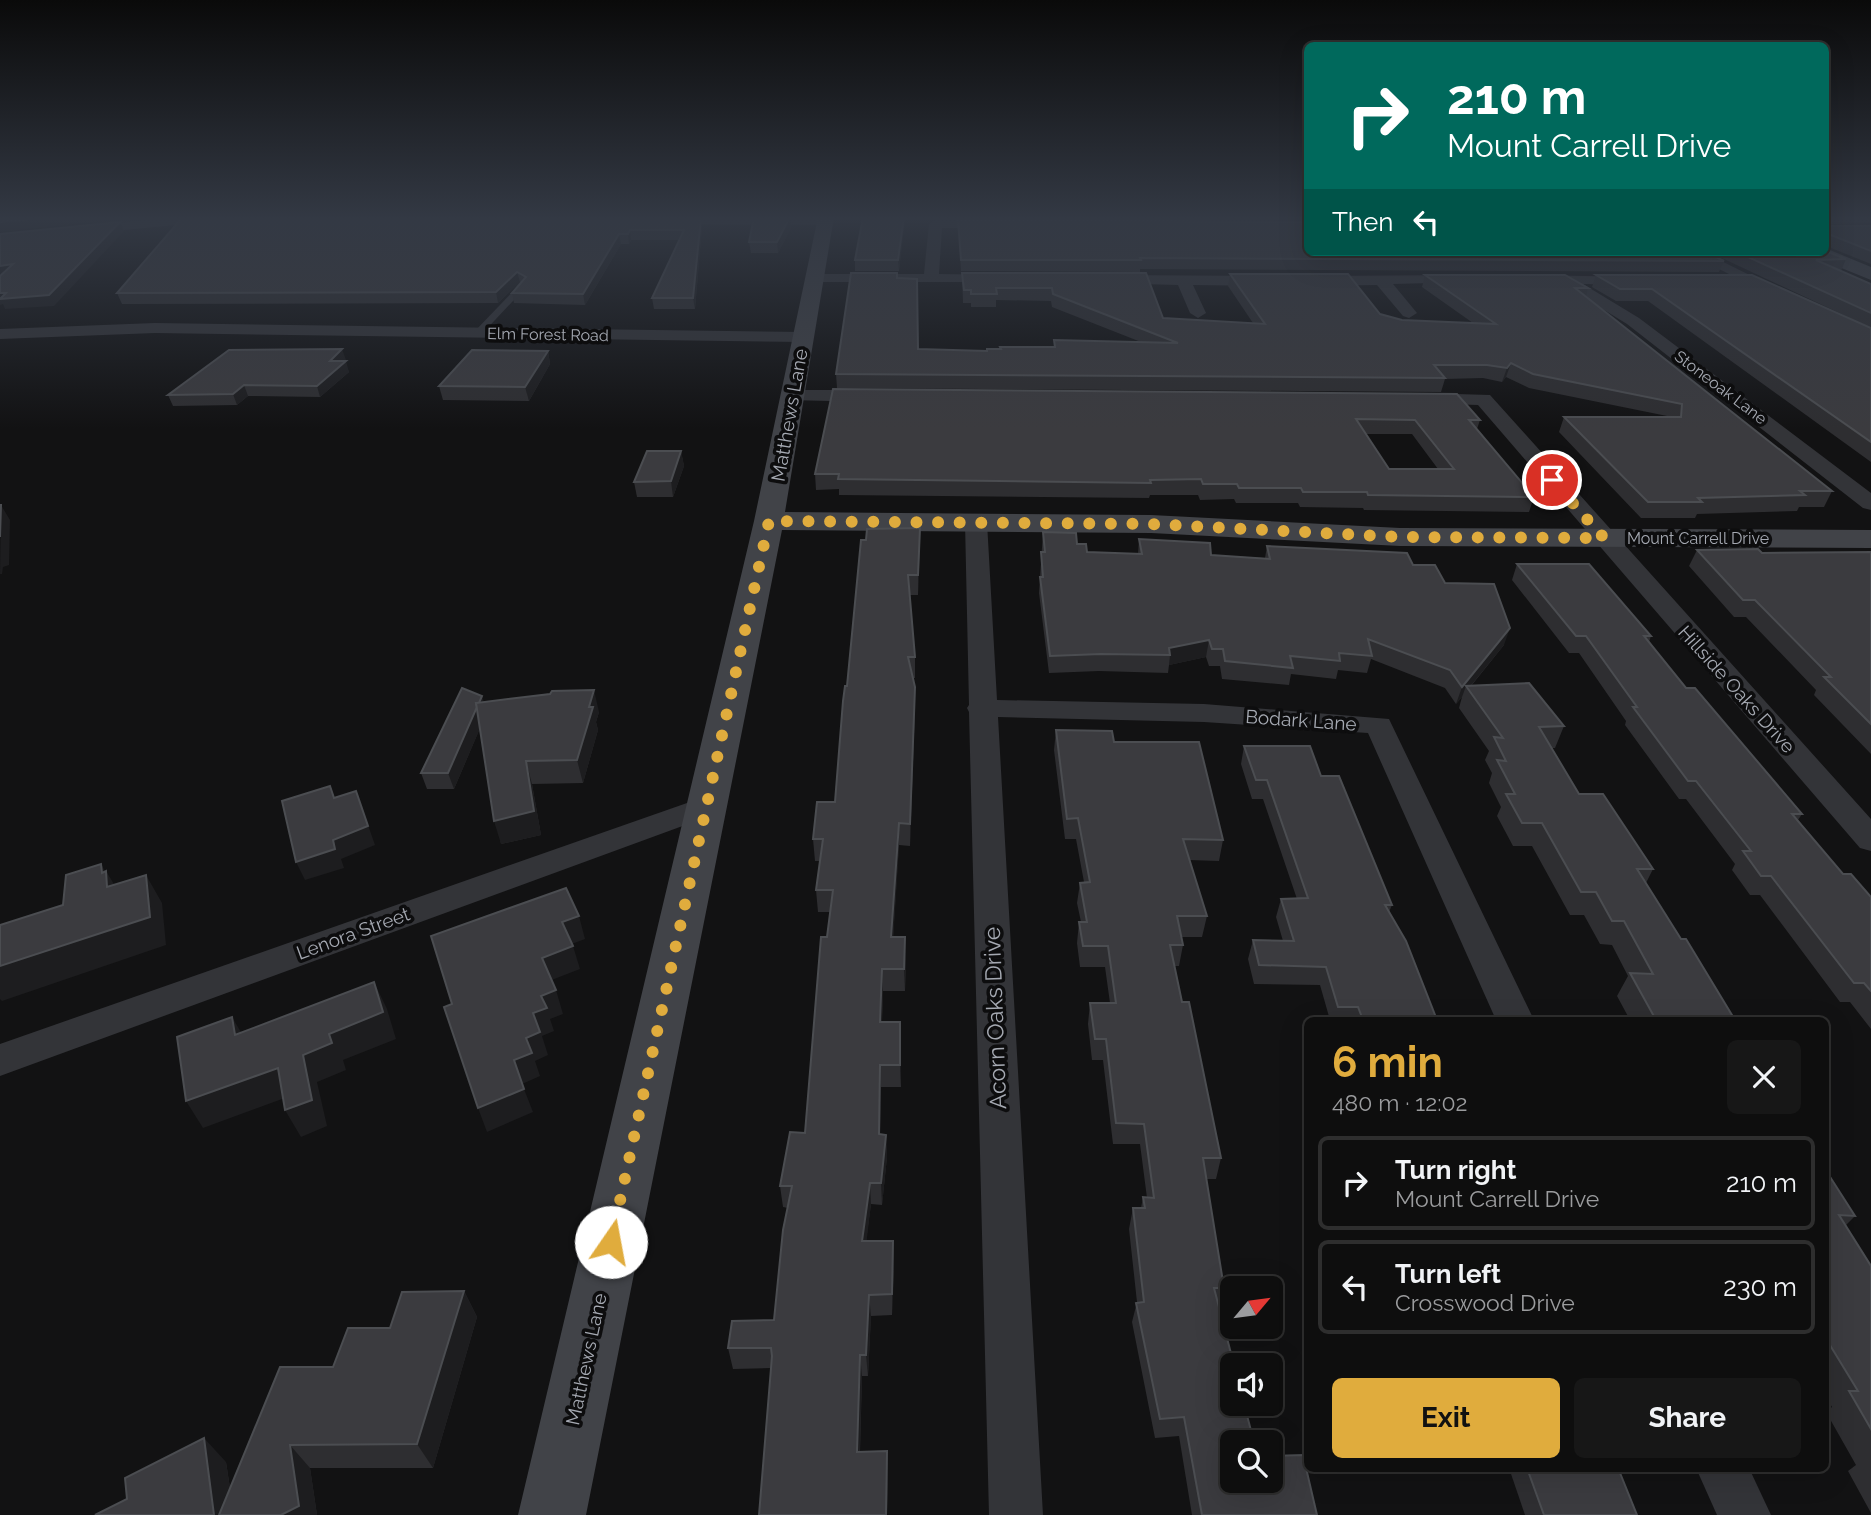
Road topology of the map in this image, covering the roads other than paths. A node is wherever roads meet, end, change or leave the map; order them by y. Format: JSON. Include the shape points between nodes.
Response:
{"nodes":[{"id":1,"x":522,"y":287,"type":"edge"},
{"id":2,"x":813,"y":288,"type":"edge"},
{"id":3,"x":1186,"y":288,"type":"edge"},
{"id":4,"x":1388,"y":288,"type":"edge"},
{"id":5,"x":1579,"y":288,"type":"edge"},
{"id":6,"x":1766,"y":288,"type":"edge"},
{"id":7,"x":1786,"y":297,"type":"edge"},
{"id":8,"x":1198,"y":313,"type":"dead end"},
{"id":9,"x":1409,"y":313,"type":"dead end"},
{"id":10,"x":478,"y":333,"type":"junction"},
{"id":11,"x":0,"y":334,"type":"edge"},
{"id":12,"x":803,"y":337,"type":"junction"},
{"id":13,"x":795,"y":396,"type":"junction"},
{"id":14,"x":885,"y":397,"type":"edge"},
{"id":15,"x":1399,"y":399,"type":"edge"},
{"id":16,"x":1871,"y":503,"type":"edge"},
{"id":17,"x":769,"y":521,"type":"junction"},
{"id":18,"x":976,"y":522,"type":"junction"},
{"id":19,"x":1604,"y":538,"type":"junction"},
{"id":20,"x":1871,"y":539,"type":"edge"},
{"id":21,"x":981,"y":708,"type":"junction"},
{"id":22,"x":707,"y":806,"type":"junction"},
{"id":23,"x":1871,"y":840,"type":"edge"},
{"id":24,"x":1514,"y":1017,"type":"edge"},
{"id":25,"x":0,"y":1060,"type":"edge"},
{"id":26,"x":1724,"y":1472,"type":"edge"},
{"id":27,"x":552,"y":1515,"type":"edge"},
{"id":28,"x":1016,"y":1515,"type":"edge"},
{"id":29,"x":1744,"y":1515,"type":"edge"}],
"edges":[{"from":1,"to":10,"type":"lane"},
{"from":2,"to":12,"type":"street","name":"Matthews Lane"},
{"from":3,"to":8,"type":"street"},
{"from":4,"to":9,"type":"street"},
{"from":5,"to":16,"type":"street","name":"Stoneoak Lane","via":[[1633,320]]},
{"from":6,"to":7,"type":"street"},
{"from":10,"to":11,"type":"street","name":"Elm Forest Road","via":[[155,328]]},
{"from":10,"to":12,"type":"street","name":"Elm Forest Road"},
{"from":12,"to":13,"type":"street","name":"Matthews Lane"},
{"from":13,"to":14,"type":"street"},
{"from":13,"to":17,"type":"street","name":"Matthews Lane"},
{"from":15,"to":19,"type":"street","name":"Hillside Oaks Drive","via":[[1483,400]]},
{"from":17,"to":18,"type":"street","name":"Mount Carrell Drive"},
{"from":17,"to":22,"type":"street","name":"Matthews Lane"},
{"from":18,"to":19,"type":"street","name":"Mount Carrell Drive","via":[[1163,525],[1400,537]]},
{"from":18,"to":21,"type":"street","name":"Acorn Oaks Drive"},
{"from":19,"to":20,"type":"street","name":"Mount Carrell Drive"},
{"from":19,"to":23,"type":"street","name":"Hillside Oaks Drive"},
{"from":21,"to":24,"type":"street","name":"Bodark Lane","via":[[1166,712],[1379,725]]},
{"from":21,"to":28,"type":"street","name":"Acorn Oaks Drive"},
{"from":22,"to":25,"type":"street","name":"Lenora Street"},
{"from":22,"to":27,"type":"street","name":"Matthews Lane"},
{"from":26,"to":29,"type":"street"}]}
